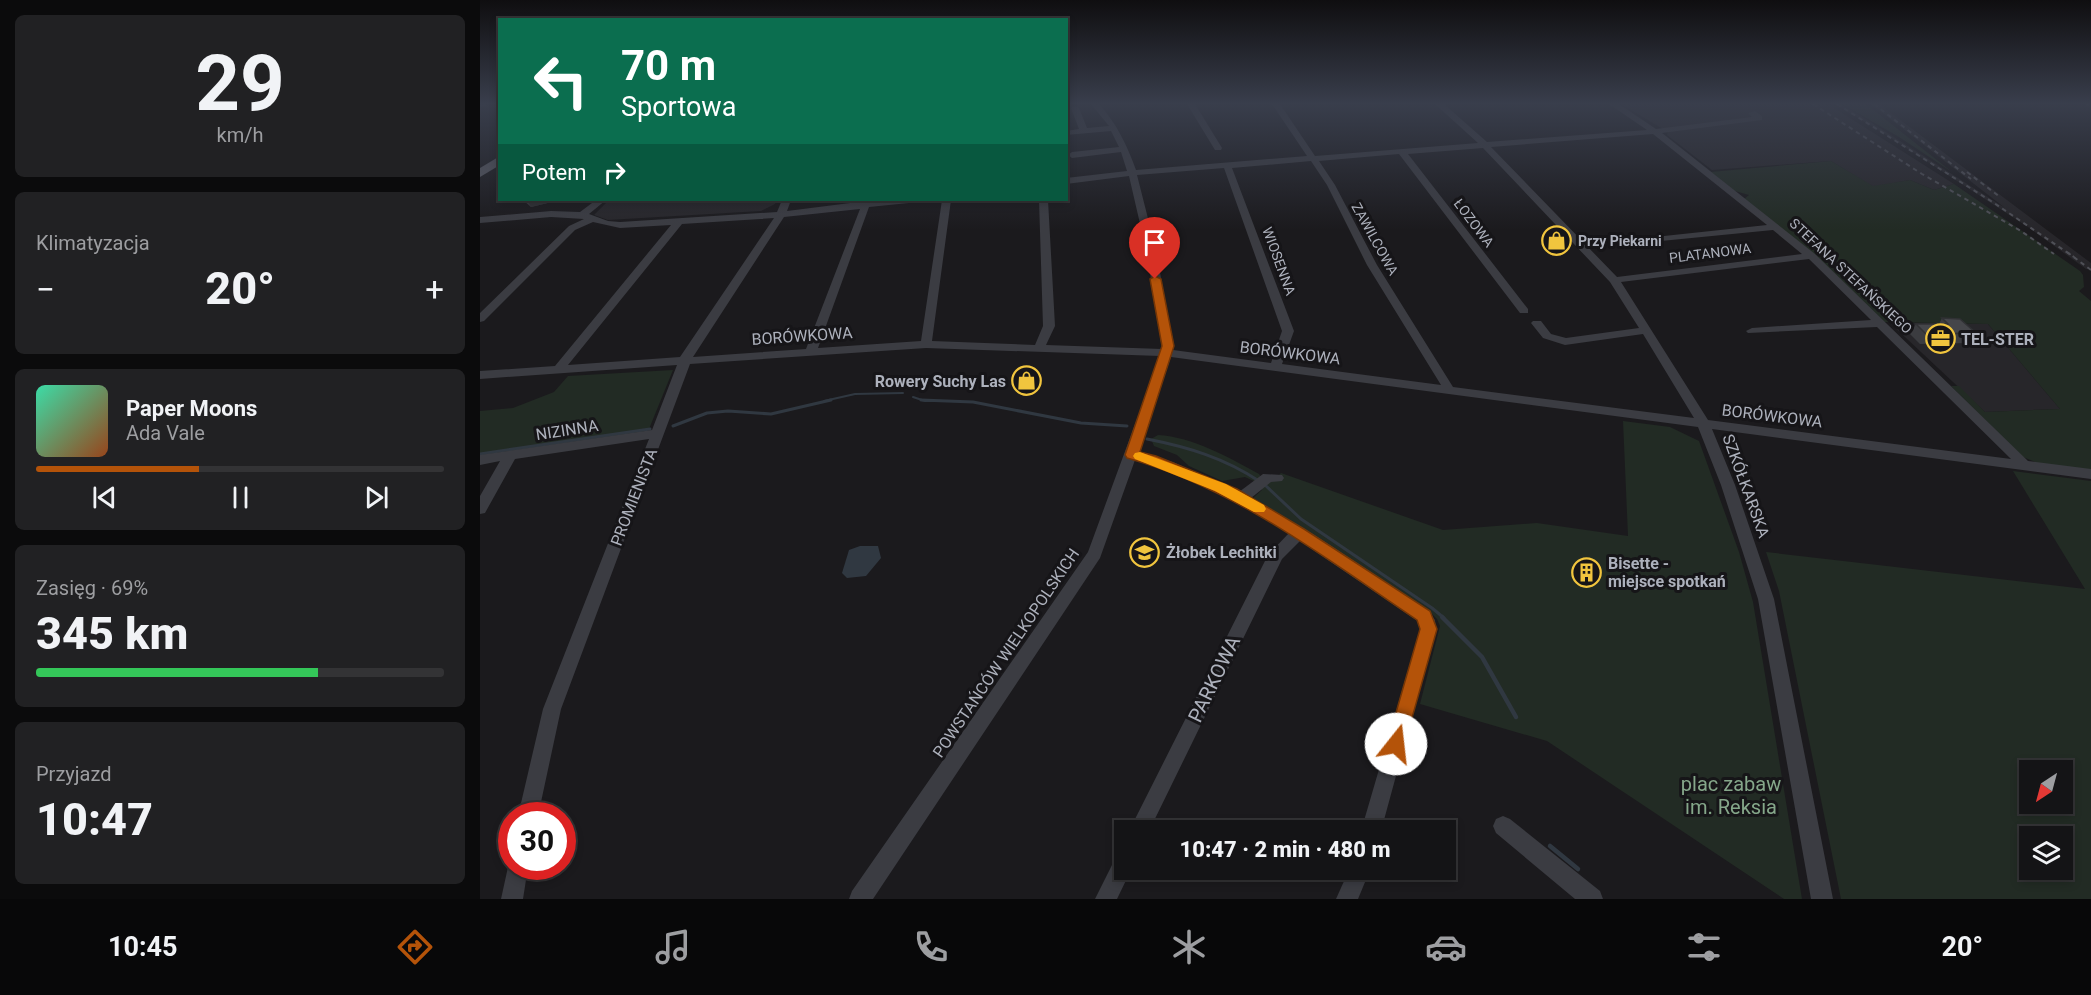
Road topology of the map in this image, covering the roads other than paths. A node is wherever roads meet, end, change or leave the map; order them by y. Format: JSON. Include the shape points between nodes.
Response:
{"nodes":[{"id":1,"x":1123,"y":146,"type":"edge"},
{"id":2,"x":1306,"y":146,"type":"edge"},
{"id":3,"x":1474,"y":146,"type":"edge"},
{"id":4,"x":1486,"y":146,"type":"edge"},
{"id":5,"x":1674,"y":146,"type":"edge"},
{"id":6,"x":1124,"y":149,"type":"junction"},
{"id":7,"x":1402,"y":152,"type":"junction"},
{"id":8,"x":1072,"y":155,"type":"dead end"},
{"id":9,"x":1315,"y":159,"type":"junction"},
{"id":10,"x":498,"y":160,"type":"edge"},
{"id":11,"x":1227,"y":165,"type":"junction"},
{"id":12,"x":1134,"y":173,"type":"junction"},
{"id":13,"x":480,"y":174,"type":"edge"},
{"id":14,"x":1068,"y":181,"type":"edge"},
{"id":15,"x":600,"y":201,"type":"edge"},
{"id":16,"x":786,"y":201,"type":"edge"},
{"id":17,"x":898,"y":201,"type":"edge"},
{"id":18,"x":947,"y":201,"type":"edge"},
{"id":19,"x":1044,"y":201,"type":"edge"},
{"id":20,"x":866,"y":204,"type":"junction"},
{"id":21,"x":781,"y":215,"type":"junction"},
{"id":22,"x":586,"y":217,"type":"junction"},
{"id":23,"x":480,"y":220,"type":"edge"},
{"id":24,"x":679,"y":221,"type":"junction"},
{"id":25,"x":1775,"y":227,"type":"junction"},
{"id":26,"x":1664,"y":239,"type":"dead end"},
{"id":27,"x":1811,"y":255,"type":"junction"},
{"id":28,"x":1614,"y":280,"type":"junction"},
{"id":29,"x":1524,"y":311,"type":"dead end"},
{"id":30,"x":480,"y":319,"type":"edge"},
{"id":31,"x":1536,"y":323,"type":"dead end"},
{"id":32,"x":1881,"y":323,"type":"junction"},
{"id":33,"x":1647,"y":330,"type":"junction"},
{"id":34,"x":1752,"y":330,"type":"dead end"},
{"id":35,"x":927,"y":344,"type":"junction"},
{"id":36,"x":1039,"y":348,"type":"junction"},
{"id":37,"x":811,"y":352,"type":"junction"},
{"id":38,"x":1167,"y":353,"type":"junction"},
{"id":39,"x":685,"y":361,"type":"junction"},
{"id":40,"x":1275,"y":368,"type":"junction"},
{"id":41,"x":559,"y":369,"type":"junction"},
{"id":42,"x":480,"y":375,"type":"edge"},
{"id":43,"x":1447,"y":390,"type":"junction"},
{"id":44,"x":1704,"y":424,"type":"junction"},
{"id":45,"x":658,"y":433,"type":"junction"},
{"id":46,"x":1132,"y":455,"type":"junction"},
{"id":47,"x":510,"y":456,"type":"junction"},
{"id":48,"x":480,"y":460,"type":"edge"},
{"id":49,"x":2024,"y":465,"type":"junction"},
{"id":50,"x":2091,"y":474,"type":"edge"},
{"id":51,"x":1266,"y":481,"type":"dead end"},
{"id":52,"x":1241,"y":498,"type":"junction"},
{"id":53,"x":480,"y":509,"type":"edge"},
{"id":54,"x":1299,"y":533,"type":"junction"},
{"id":55,"x":531,"y":802,"type":"edge"},
{"id":56,"x":1144,"y":820,"type":"edge"},
{"id":57,"x":1374,"y":820,"type":"edge"},
{"id":58,"x":1503,"y":826,"type":"dead end"},
{"id":59,"x":516,"y":880,"type":"edge"},
{"id":60,"x":1115,"y":880,"type":"edge"},
{"id":61,"x":1356,"y":880,"type":"edge"},
{"id":62,"x":512,"y":899,"type":"edge"},
{"id":63,"x":860,"y":899,"type":"edge"},
{"id":64,"x":1106,"y":899,"type":"edge"},
{"id":65,"x":1347,"y":899,"type":"edge"},
{"id":66,"x":1592,"y":899,"type":"edge"},
{"id":67,"x":1822,"y":899,"type":"edge"}],
"edges":[{"from":1,"to":6,"type":"street","name":"POWSTAŃCÓW WIELKOPOLSKICH"},
{"from":2,"to":9,"type":"street","name":"ZAWILCOWA"},
{"from":3,"to":7,"type":"street"},
{"from":4,"to":28,"type":"street","name":"SZKÓŁKARSKA"},
{"from":5,"to":25,"type":"street","name":"STEFANA STEFAŃSKIEGO"},
{"from":6,"to":8,"type":"street"},
{"from":6,"to":12,"type":"street","name":"POWSTAŃCÓW WIELKOPOLSKICH"},
{"from":7,"to":9,"type":"street"},
{"from":7,"to":29,"type":"street","name":"ŁOZOWA"},
{"from":9,"to":11,"type":"street"},
{"from":9,"to":43,"type":"street","name":"ZAWILCOWA","via":[[1372,265],[1424,345]]},
{"from":10,"to":13,"type":"main road"},
{"from":11,"to":12,"type":"street"},
{"from":11,"to":40,"type":"street","name":"WIOSENNA","via":[[1288,331]]},
{"from":12,"to":14,"type":"street"},
{"from":12,"to":38,"type":"street","name":"POWSTAŃCÓW WIELKOPOLSKICH"},
{"from":15,"to":22,"type":"street"},
{"from":16,"to":21,"type":"street","name":"PROMIENISTA"},
{"from":17,"to":20,"type":"street"},
{"from":18,"to":35,"type":"street"},
{"from":19,"to":36,"type":"street","via":[[1049,327]]},
{"from":20,"to":21,"type":"street"},
{"from":20,"to":37,"type":"street"},
{"from":21,"to":24,"type":"street"},
{"from":21,"to":39,"type":"street","name":"PROMIENISTA"},
{"from":22,"to":23,"type":"street","via":[[567,214]]},
{"from":22,"to":24,"type":"street","via":[[612,225]]},
{"from":22,"to":30,"type":"street"},
{"from":24,"to":41,"type":"street"},
{"from":25,"to":26,"type":"street"},
{"from":25,"to":27,"type":"street","name":"STEFANA STEFAŃSKIEGO"},
{"from":27,"to":28,"type":"street","name":"PLATANOWA"},
{"from":27,"to":32,"type":"street","name":"STEFANA STEFAŃSKIEGO"},
{"from":28,"to":33,"type":"street","name":"SZKÓŁKARSKA"},
{"from":31,"to":33,"type":"street","via":[[1547,336],[1565,342]]},
{"from":32,"to":34,"type":"street"},
{"from":32,"to":49,"type":"street","name":"STEFANA STEFAŃSKIEGO"},
{"from":33,"to":44,"type":"street","name":"SZKÓŁKARSKA"},
{"from":35,"to":36,"type":"street","name":"BORÓWKOWA"},
{"from":35,"to":37,"type":"street","name":"BORÓWKOWA"},
{"from":36,"to":38,"type":"street","name":"BORÓWKOWA"},
{"from":37,"to":39,"type":"street","name":"BORÓWKOWA"},
{"from":38,"to":40,"type":"street","name":"BORÓWKOWA"},
{"from":38,"to":46,"type":"street","name":"POWSTAŃCÓW WIELKOPOLSKICH"},
{"from":39,"to":41,"type":"street","name":"BORÓWKOWA"},
{"from":39,"to":45,"type":"street","name":"PROMIENISTA"},
{"from":40,"to":43,"type":"street","name":"BORÓWKOWA"},
{"from":41,"to":42,"type":"street","name":"BORÓWKOWA"},
{"from":43,"to":44,"type":"street","name":"BORÓWKOWA"},
{"from":44,"to":49,"type":"street","name":"BORÓWKOWA"},
{"from":44,"to":67,"type":"street","name":"SZKÓŁKARSKA","via":[[1766,599]]},
{"from":45,"to":47,"type":"street","name":"NIZINNA"},
{"from":45,"to":55,"type":"street","name":"PROMIENISTA","via":[[552,709]]},
{"from":46,"to":52,"type":"street","via":[[1151,459]]},
{"from":46,"to":63,"type":"street","name":"POWSTAŃCÓW WIELKOPOLSKICH","via":[[1089,566]]},
{"from":47,"to":48,"type":"street","name":"NIZINNA"},
{"from":47,"to":53,"type":"street"},
{"from":49,"to":50,"type":"street","name":"BORÓWKOWA"},
{"from":51,"to":52,"type":"street"},
{"from":52,"to":54,"type":"street"},
{"from":54,"to":56,"type":"street","name":"PARKOWA","via":[[1276,555]]},
{"from":54,"to":57,"type":"street","via":[[1421,614],[1428,624]]},
{"from":58,"to":66,"type":"street"},
{"from":59,"to":62,"type":"street"},
{"from":60,"to":64,"type":"street"},
{"from":61,"to":65,"type":"street"}]}
